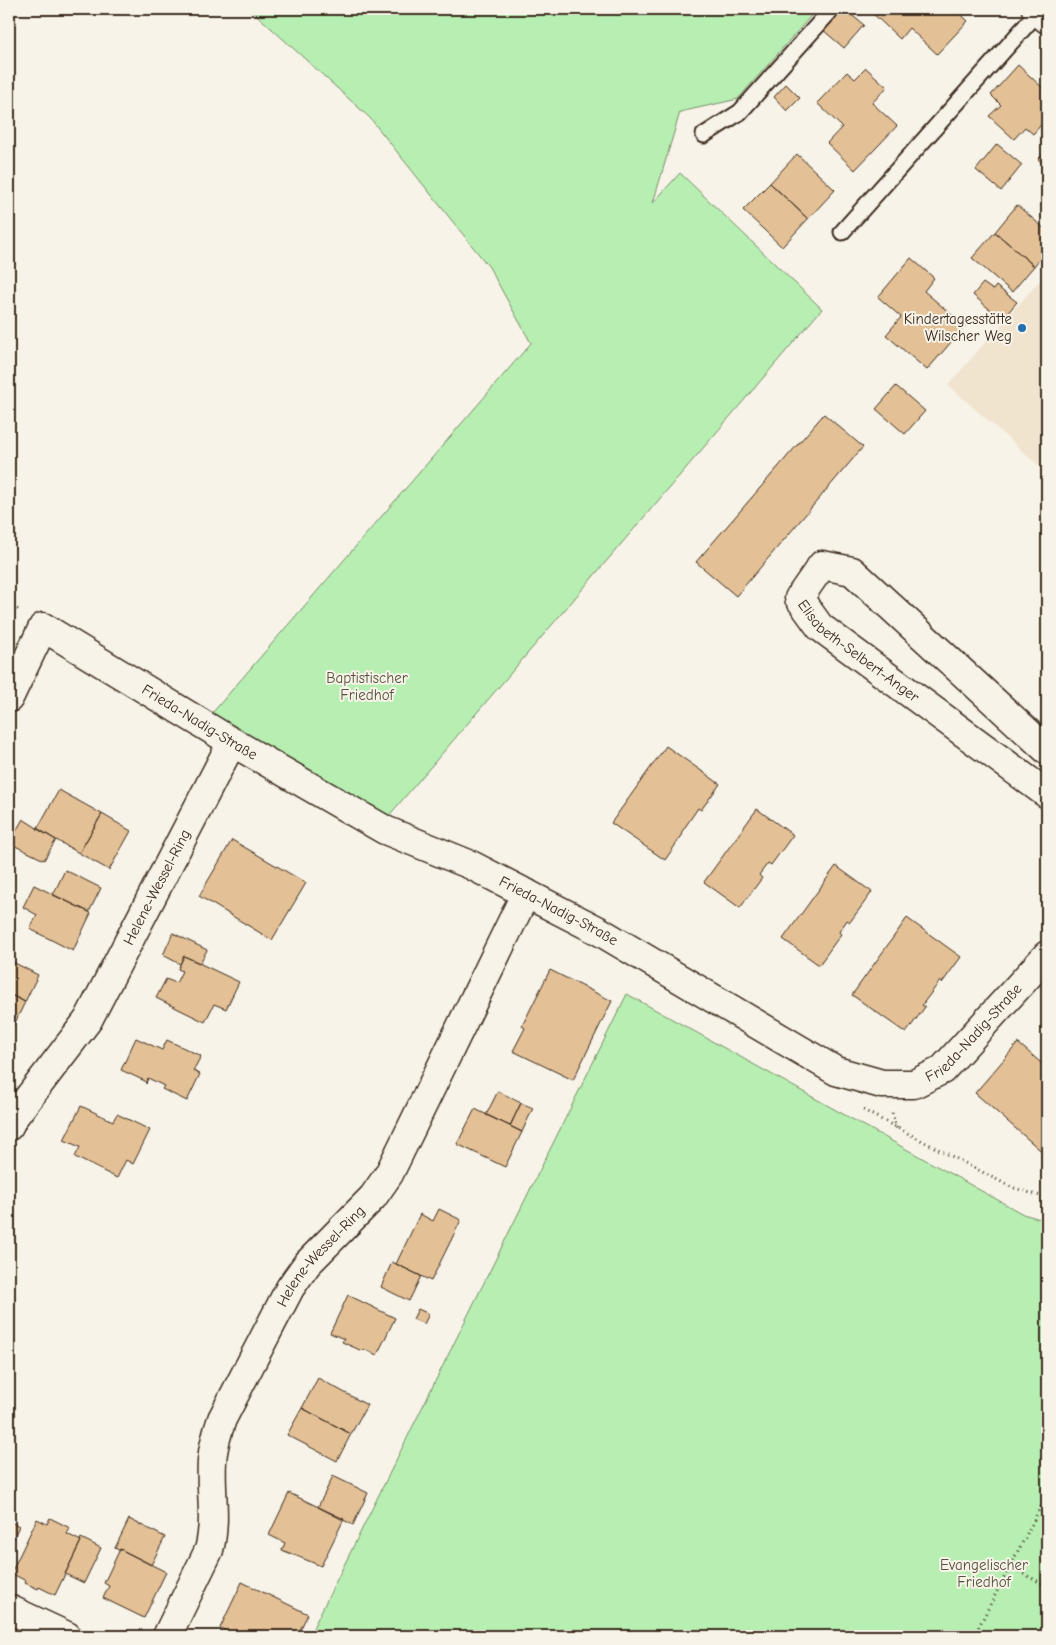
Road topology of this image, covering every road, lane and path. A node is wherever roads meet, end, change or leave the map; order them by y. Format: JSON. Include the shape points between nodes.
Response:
{"nodes":[{"id":1,"x":832,"y":9,"type":"edge"},
{"id":2,"x":1041,"y":13,"type":"edge"},
{"id":3,"x":704,"y":136,"type":"dead end"},
{"id":4,"x":842,"y":232,"type":"dead end"},
{"id":5,"x":9,"y":698,"type":"edge"},
{"id":6,"x":232,"y":742,"type":"junction"},
{"id":7,"x":1047,"y":750,"type":"edge"},
{"id":8,"x":1047,"y":794,"type":"edge"},
{"id":9,"x":526,"y":893,"type":"junction"},
{"id":10,"x":1047,"y":954,"type":"edge"},
{"id":11,"x":9,"y":1126,"type":"edge"},
{"id":12,"x":1047,"y":1495,"type":"edge"},
{"id":13,"x":1010,"y":1567,"type":"junction"},
{"id":14,"x":1047,"y":1586,"type":"edge"},
{"id":15,"x":9,"y":1609,"type":"edge"},
{"id":16,"x":67,"y":1636,"type":"edge"},
{"id":17,"x":168,"y":1636,"type":"edge"},
{"id":18,"x":974,"y":1636,"type":"edge"}],
"edges":[{"from":1,"to":3,"type":"lane","via":[[740,112]]},
{"from":2,"to":4,"type":"lane"},
{"from":5,"to":6,"type":"street","name":"Frieda-Nadig-Straße","via":[[43,627]]},
{"from":6,"to":9,"type":"street","name":"Frieda-Nadig-Straße","via":[[385,830],[471,865]]},
{"from":6,"to":11,"type":"street","name":"Helene-Wessel-Ring","via":[[88,1020]]},
{"from":7,"to":8,"type":"street","name":"Elisabeth-Selbert-Anger","via":[[852,571],[822,565],[800,598],[820,627]]},
{"from":9,"to":10,"type":"street","name":"Frieda-Nadig-Straße","via":[[600,930],[836,1071],[882,1084],[914,1084],[942,1070]]},
{"from":9,"to":17,"type":"street","name":"Helene-Wessel-Ring","via":[[389,1174],[373,1198],[307,1264],[290,1288],[222,1419],[212,1462],[212,1536]]},
{"from":12,"to":13,"type":"path"},
{"from":13,"to":14,"type":"path"},
{"from":13,"to":18,"type":"path"},
{"from":15,"to":16,"type":"street"}]}
